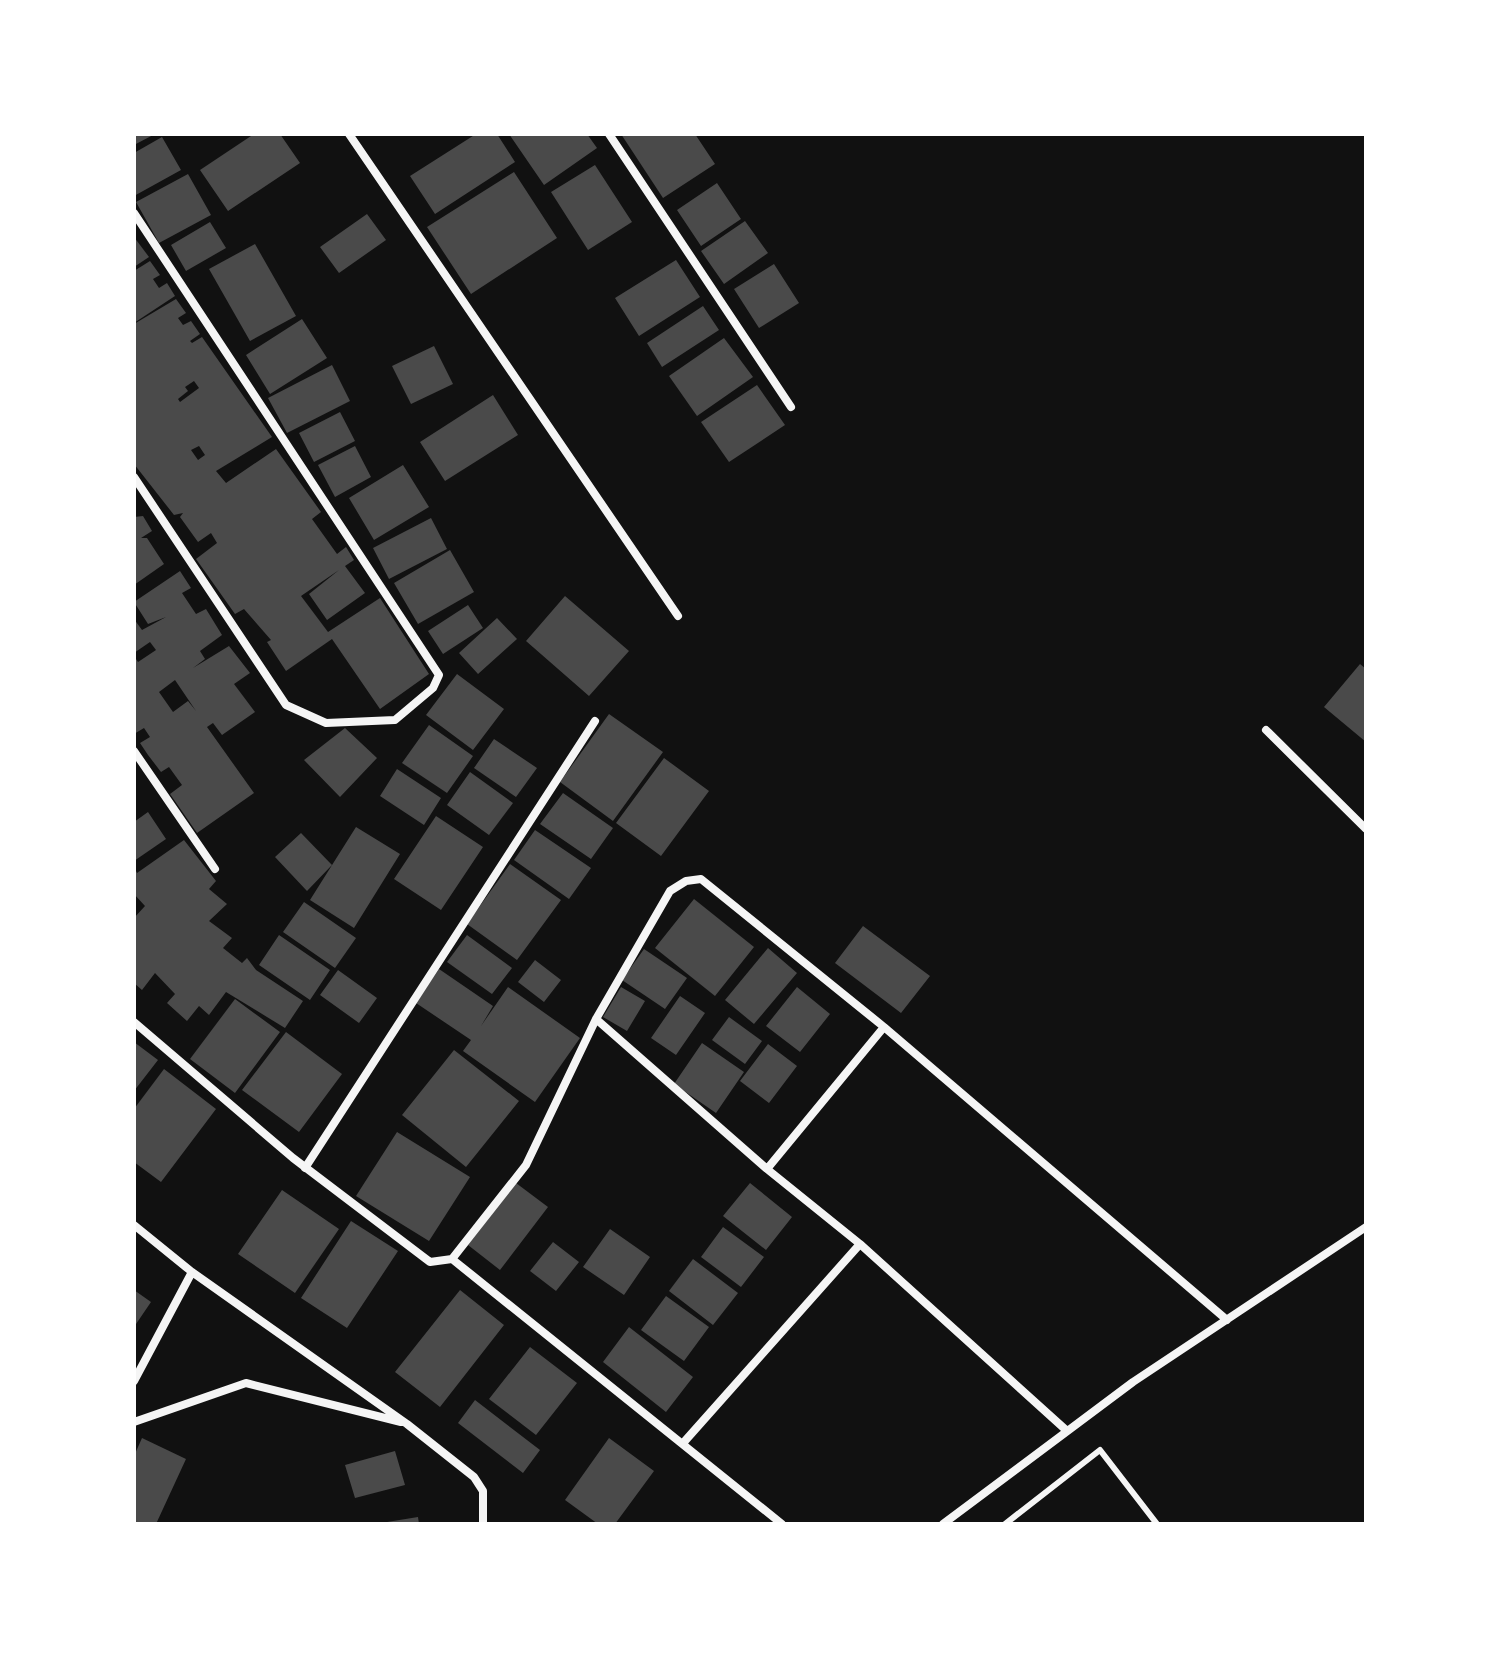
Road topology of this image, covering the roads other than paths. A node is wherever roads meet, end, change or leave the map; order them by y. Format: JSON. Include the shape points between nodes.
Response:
{"nodes":[{"id":1,"x":349,"y":134,"type":"edge"},
{"id":2,"x":609,"y":134,"type":"edge"},
{"id":3,"x":134,"y":213,"type":"edge"},
{"id":4,"x":791,"y":407,"type":"dead end"},
{"id":5,"x":134,"y":477,"type":"edge"},
{"id":6,"x":678,"y":616,"type":"dead end"},
{"id":7,"x":595,"y":721,"type":"dead end"},
{"id":8,"x":1266,"y":730,"type":"dead end"},
{"id":9,"x":134,"y":751,"type":"edge"},
{"id":10,"x":1366,"y":829,"type":"edge"},
{"id":11,"x":215,"y":869,"type":"dead end"},
{"id":12,"x":596,"y":1019,"type":"junction"},
{"id":13,"x":134,"y":1022,"type":"edge"},
{"id":14,"x":884,"y":1027,"type":"junction"},
{"id":15,"x":305,"y":1168,"type":"junction"},
{"id":16,"x":767,"y":1169,"type":"junction"},
{"id":17,"x":134,"y":1225,"type":"edge"},
{"id":18,"x":1366,"y":1227,"type":"edge"},
{"id":19,"x":860,"y":1244,"type":"junction"},
{"id":20,"x":452,"y":1259,"type":"junction"},
{"id":21,"x":192,"y":1272,"type":"junction"},
{"id":22,"x":1227,"y":1320,"type":"junction"},
{"id":23,"x":134,"y":1381,"type":"edge"},
{"id":24,"x":134,"y":1422,"type":"edge"},
{"id":25,"x":407,"y":1424,"type":"junction"},
{"id":26,"x":1066,"y":1430,"type":"junction"},
{"id":27,"x":684,"y":1442,"type":"junction"},
{"id":28,"x":483,"y":1524,"type":"edge"},
{"id":29,"x":782,"y":1524,"type":"edge"},
{"id":30,"x":943,"y":1524,"type":"edge"},
{"id":31,"x":1005,"y":1524,"type":"edge"},
{"id":32,"x":1157,"y":1524,"type":"edge"}],
"edges":[{"from":1,"to":6,"type":"street"},
{"from":2,"to":4,"type":"street"},
{"from":3,"to":5,"type":"street","via":[[439,675],[433,688],[395,720],[326,723],[286,705]]},
{"from":7,"to":15,"type":"street"},
{"from":8,"to":10,"type":"street"},
{"from":9,"to":11,"type":"street"},
{"from":12,"to":14,"type":"street","via":[[670,891],[701,879]]},
{"from":12,"to":16,"type":"street"},
{"from":12,"to":20,"type":"street","via":[[526,1165]]},
{"from":13,"to":15,"type":"street"},
{"from":14,"to":16,"type":"street"},
{"from":14,"to":22,"type":"street"},
{"from":15,"to":20,"type":"street","via":[[430,1262]]},
{"from":16,"to":19,"type":"street"},
{"from":17,"to":21,"type":"street"},
{"from":18,"to":22,"type":"street"},
{"from":19,"to":26,"type":"street"},
{"from":19,"to":27,"type":"street"},
{"from":20,"to":27,"type":"street"},
{"from":21,"to":23,"type":"street"},
{"from":21,"to":25,"type":"street"},
{"from":22,"to":26,"type":"street"},
{"from":24,"to":25,"type":"street","via":[[246,1383]]},
{"from":25,"to":28,"type":"street","via":[[474,1477],[483,1491]]},
{"from":26,"to":30,"type":"street"},
{"from":27,"to":29,"type":"street"},
{"from":31,"to":32,"type":"lane","via":[[1100,1450]]}]}
